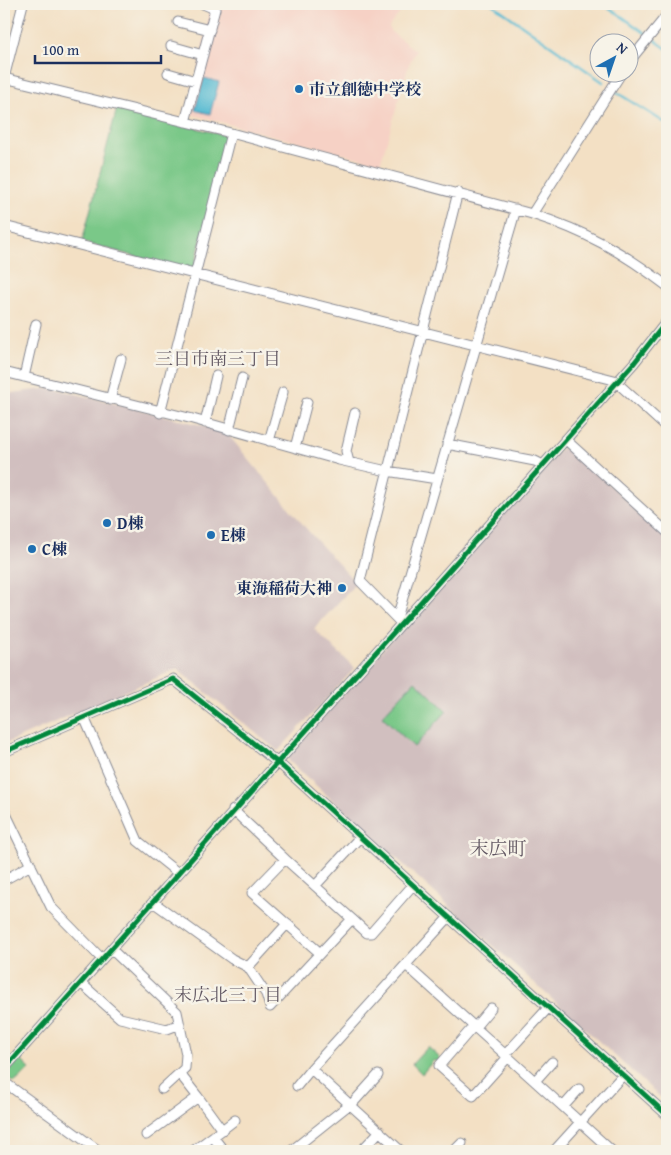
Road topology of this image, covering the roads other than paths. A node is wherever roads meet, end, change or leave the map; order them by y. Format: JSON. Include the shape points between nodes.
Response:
{"nodes":[{"id":1,"x":22,"y":4,"type":"edge"},
{"id":2,"x":203,"y":4,"type":"edge"},
{"id":3,"x":667,"y":15,"type":"edge"},
{"id":4,"x":178,"y":22,"type":"dead end"},
{"id":5,"x":210,"y":30,"type":"junction"},
{"id":6,"x":172,"y":46,"type":"dead end"},
{"id":7,"x":638,"y":50,"type":"edge"},
{"id":8,"x":203,"y":55,"type":"junction"},
{"id":9,"x":168,"y":73,"type":"dead end"},
{"id":10,"x":4,"y":78,"type":"edge"},
{"id":11,"x":196,"y":80,"type":"junction"},
{"id":12,"x":616,"y":82,"type":"edge"},
{"id":13,"x":185,"y":122,"type":"junction"},
{"id":14,"x":231,"y":133,"type":"junction"},
{"id":15,"x":458,"y":192,"type":"junction"},
{"id":16,"x":516,"y":209,"type":"junction"},
{"id":17,"x":532,"y":214,"type":"junction"},
{"id":18,"x":4,"y":226,"type":"edge"},
{"id":19,"x":196,"y":274,"type":"junction"},
{"id":20,"x":667,"y":286,"type":"edge"},
{"id":21,"x":667,"y":321,"type":"edge"},
{"id":22,"x":36,"y":324,"type":"dead end"},
{"id":23,"x":423,"y":333,"type":"junction"},
{"id":24,"x":475,"y":346,"type":"junction"},
{"id":25,"x":121,"y":359,"type":"dead end"},
{"id":26,"x":4,"y":372,"type":"edge"},
{"id":27,"x":216,"y":376,"type":"dead end"},
{"id":28,"x":24,"y":377,"type":"junction"},
{"id":29,"x":242,"y":378,"type":"dead end"},
{"id":30,"x":617,"y":382,"type":"junction"},
{"id":31,"x":283,"y":392,"type":"dead end"},
{"id":32,"x":110,"y":400,"type":"junction"},
{"id":33,"x":307,"y":402,"type":"dead end"},
{"id":34,"x":160,"y":413,"type":"junction"},
{"id":35,"x":355,"y":413,"type":"dead end"},
{"id":36,"x":205,"y":423,"type":"junction"},
{"id":37,"x":667,"y":428,"type":"edge"},
{"id":38,"x":229,"y":430,"type":"junction"},
{"id":39,"x":565,"y":439,"type":"junction"},
{"id":40,"x":269,"y":441,"type":"junction"},
{"id":41,"x":447,"y":444,"type":"junction"},
{"id":42,"x":295,"y":448,"type":"junction"},
{"id":43,"x":349,"y":462,"type":"junction"},
{"id":44,"x":543,"y":465,"type":"junction"},
{"id":45,"x":387,"y":471,"type":"junction"},
{"id":46,"x":437,"y":478,"type":"junction"},
{"id":47,"x":667,"y":532,"type":"edge"},
{"id":48,"x":399,"y":620,"type":"junction"},
{"id":49,"x":84,"y":717,"type":"junction"},
{"id":50,"x":4,"y":752,"type":"edge"},
{"id":51,"x":276,"y":762,"type":"junction"},
{"id":52,"x":4,"y":810,"type":"edge"},
{"id":53,"x":233,"y":810,"type":"junction"},
{"id":54,"x":360,"y":837,"type":"junction"},
{"id":55,"x":285,"y":858,"type":"junction"},
{"id":56,"x":31,"y":865,"type":"junction"},
{"id":57,"x":178,"y":874,"type":"junction"},
{"id":58,"x":4,"y":880,"type":"edge"},
{"id":59,"x":413,"y":885,"type":"junction"},
{"id":60,"x":315,"y":886,"type":"junction"},
{"id":61,"x":154,"y":902,"type":"junction"},
{"id":62,"x":449,"y":917,"type":"junction"},
{"id":63,"x":352,"y":919,"type":"junction"},
{"id":64,"x":287,"y":924,"type":"junction"},
{"id":65,"x":112,"y":949,"type":"junction"},
{"id":66,"x":320,"y":953,"type":"junction"},
{"id":67,"x":102,"y":959,"type":"junction"},
{"id":68,"x":406,"y":965,"type":"junction"},
{"id":69,"x":248,"y":967,"type":"junction"},
{"id":70,"x":81,"y":983,"type":"junction"},
{"id":71,"x":491,"y":1008,"type":"dead end"},
{"id":72,"x":548,"y":1008,"type":"junction"},
{"id":73,"x":180,"y":1024,"type":"junction"},
{"id":74,"x":474,"y":1027,"type":"junction"},
{"id":75,"x":507,"y":1056,"type":"junction"},
{"id":76,"x":552,"y":1062,"type":"dead end"},
{"id":77,"x":4,"y":1068,"type":"edge"},
{"id":78,"x":311,"y":1069,"type":"junction"},
{"id":79,"x":180,"y":1074,"type":"junction"},
{"id":80,"x":378,"y":1074,"type":"dead end"},
{"id":81,"x":623,"y":1075,"type":"junction"},
{"id":82,"x":535,"y":1081,"type":"junction"},
{"id":83,"x":4,"y":1082,"type":"edge"},
{"id":84,"x":296,"y":1086,"type":"dead end"},
{"id":85,"x":162,"y":1089,"type":"dead end"},
{"id":86,"x":579,"y":1089,"type":"dead end"},
{"id":87,"x":198,"y":1098,"type":"junction"},
{"id":88,"x":350,"y":1104,"type":"junction"},
{"id":89,"x":563,"y":1107,"type":"junction"},
{"id":90,"x":667,"y":1116,"type":"edge"},
{"id":91,"x":235,"y":1120,"type":"dead end"},
{"id":92,"x":581,"y":1123,"type":"junction"},
{"id":93,"x":222,"y":1130,"type":"junction"},
{"id":94,"x":380,"y":1131,"type":"junction"},
{"id":95,"x":146,"y":1135,"type":"dead end"},
{"id":96,"x":213,"y":1137,"type":"junction"},
{"id":97,"x":462,"y":1143,"type":"dead end"},
{"id":98,"x":397,"y":1150,"type":"edge"},
{"id":99,"x":99,"y":1151,"type":"edge"},
{"id":100,"x":193,"y":1151,"type":"edge"},
{"id":101,"x":224,"y":1151,"type":"edge"},
{"id":102,"x":291,"y":1151,"type":"edge"},
{"id":103,"x":361,"y":1151,"type":"edge"},
{"id":104,"x":454,"y":1151,"type":"edge"},
{"id":105,"x":554,"y":1151,"type":"edge"},
{"id":106,"x":612,"y":1151,"type":"edge"}],
"edges":[{"from":1,"to":10,"type":"street"},
{"from":2,"to":5,"type":"street","via":[[215,9]]},
{"from":3,"to":7,"type":"street"},
{"from":4,"to":5,"type":"street"},
{"from":5,"to":8,"type":"street"},
{"from":6,"to":8,"type":"street"},
{"from":8,"to":11,"type":"street"},
{"from":9,"to":11,"type":"street"},
{"from":10,"to":13,"type":"street"},
{"from":11,"to":13,"type":"street"},
{"from":12,"to":17,"type":"street"},
{"from":13,"to":14,"type":"street"},
{"from":14,"to":15,"type":"street"},
{"from":14,"to":19,"type":"street"},
{"from":15,"to":16,"type":"street"},
{"from":15,"to":23,"type":"street"},
{"from":16,"to":17,"type":"street"},
{"from":16,"to":24,"type":"street"},
{"from":17,"to":20,"type":"street","via":[[601,240],[637,262]]},
{"from":18,"to":19,"type":"street"},
{"from":19,"to":23,"type":"street"},
{"from":19,"to":34,"type":"street"},
{"from":21,"to":30,"type":"street"},
{"from":22,"to":28,"type":"street"},
{"from":23,"to":24,"type":"street"},
{"from":23,"to":45,"type":"street"},
{"from":24,"to":30,"type":"street"},
{"from":24,"to":41,"type":"street"},
{"from":25,"to":32,"type":"street"},
{"from":26,"to":28,"type":"street"},
{"from":27,"to":36,"type":"street"},
{"from":28,"to":32,"type":"street"},
{"from":29,"to":38,"type":"street"},
{"from":30,"to":37,"type":"street"},
{"from":30,"to":39,"type":"street"},
{"from":31,"to":40,"type":"street"},
{"from":32,"to":34,"type":"street"},
{"from":33,"to":42,"type":"street"},
{"from":34,"to":36,"type":"street"},
{"from":35,"to":43,"type":"street","via":[[346,451]]},
{"from":36,"to":38,"type":"street"},
{"from":38,"to":40,"type":"street"},
{"from":39,"to":44,"type":"street"},
{"from":39,"to":47,"type":"street"},
{"from":40,"to":42,"type":"street"},
{"from":41,"to":44,"type":"street"},
{"from":41,"to":46,"type":"street"},
{"from":42,"to":43,"type":"street"},
{"from":43,"to":45,"type":"street"},
{"from":44,"to":48,"type":"street"},
{"from":45,"to":46,"type":"street"},
{"from":45,"to":48,"type":"street","via":[[360,581]]},
{"from":46,"to":48,"type":"street"},
{"from":48,"to":51,"type":"street"},
{"from":49,"to":50,"type":"street"},
{"from":49,"to":51,"type":"street","via":[[173,679]]},
{"from":49,"to":57,"type":"street","via":[[138,841]]},
{"from":51,"to":53,"type":"street"},
{"from":51,"to":54,"type":"street"},
{"from":52,"to":56,"type":"street"},
{"from":53,"to":55,"type":"street"},
{"from":53,"to":57,"type":"street"},
{"from":54,"to":59,"type":"street"},
{"from":54,"to":60,"type":"street"},
{"from":55,"to":60,"type":"street"},
{"from":55,"to":64,"type":"street","via":[[252,893]]},
{"from":56,"to":58,"type":"street"},
{"from":56,"to":67,"type":"street","via":[[51,907]]},
{"from":57,"to":61,"type":"street"},
{"from":59,"to":62,"type":"street"},
{"from":59,"to":63,"type":"street","via":[[371,933]]},
{"from":60,"to":63,"type":"street"},
{"from":61,"to":65,"type":"street"},
{"from":61,"to":69,"type":"street","via":[[232,959]]},
{"from":62,"to":68,"type":"street"},
{"from":62,"to":72,"type":"street"},
{"from":63,"to":66,"type":"street"},
{"from":64,"to":66,"type":"street"},
{"from":64,"to":69,"type":"street"},
{"from":65,"to":67,"type":"street"},
{"from":65,"to":73,"type":"street","via":[[177,1012]]},
{"from":66,"to":69,"type":"street","via":[[270,1007],[266,994]]},
{"from":67,"to":70,"type":"street"},
{"from":68,"to":74,"type":"street"},
{"from":68,"to":78,"type":"street"},
{"from":70,"to":73,"type":"street","via":[[120,1018],[167,1029]]},
{"from":70,"to":77,"type":"street"},
{"from":71,"to":74,"type":"street"},
{"from":72,"to":75,"type":"street"},
{"from":72,"to":81,"type":"street"},
{"from":73,"to":79,"type":"street","via":[[186,1054],[185,1068]]},
{"from":74,"to":75,"type":"street"},
{"from":74,"to":75,"type":"street","via":[[439,1066],[472,1096]]},
{"from":75,"to":82,"type":"street"},
{"from":76,"to":82,"type":"street"},
{"from":78,"to":84,"type":"street"},
{"from":78,"to":88,"type":"street"},
{"from":79,"to":85,"type":"street"},
{"from":79,"to":87,"type":"street"},
{"from":80,"to":88,"type":"street"},
{"from":81,"to":90,"type":"street"},
{"from":81,"to":92,"type":"street"},
{"from":82,"to":89,"type":"street"},
{"from":83,"to":99,"type":"street"},
{"from":86,"to":89,"type":"street"},
{"from":87,"to":93,"type":"street"},
{"from":87,"to":95,"type":"street"},
{"from":88,"to":94,"type":"street"},
{"from":88,"to":102,"type":"street"},
{"from":89,"to":92,"type":"street"},
{"from":91,"to":93,"type":"street"},
{"from":92,"to":105,"type":"street"},
{"from":92,"to":106,"type":"street"},
{"from":93,"to":96,"type":"street"},
{"from":94,"to":98,"type":"street"},
{"from":94,"to":103,"type":"street"},
{"from":96,"to":100,"type":"street"},
{"from":96,"to":101,"type":"street"},
{"from":97,"to":104,"type":"street"}]}
